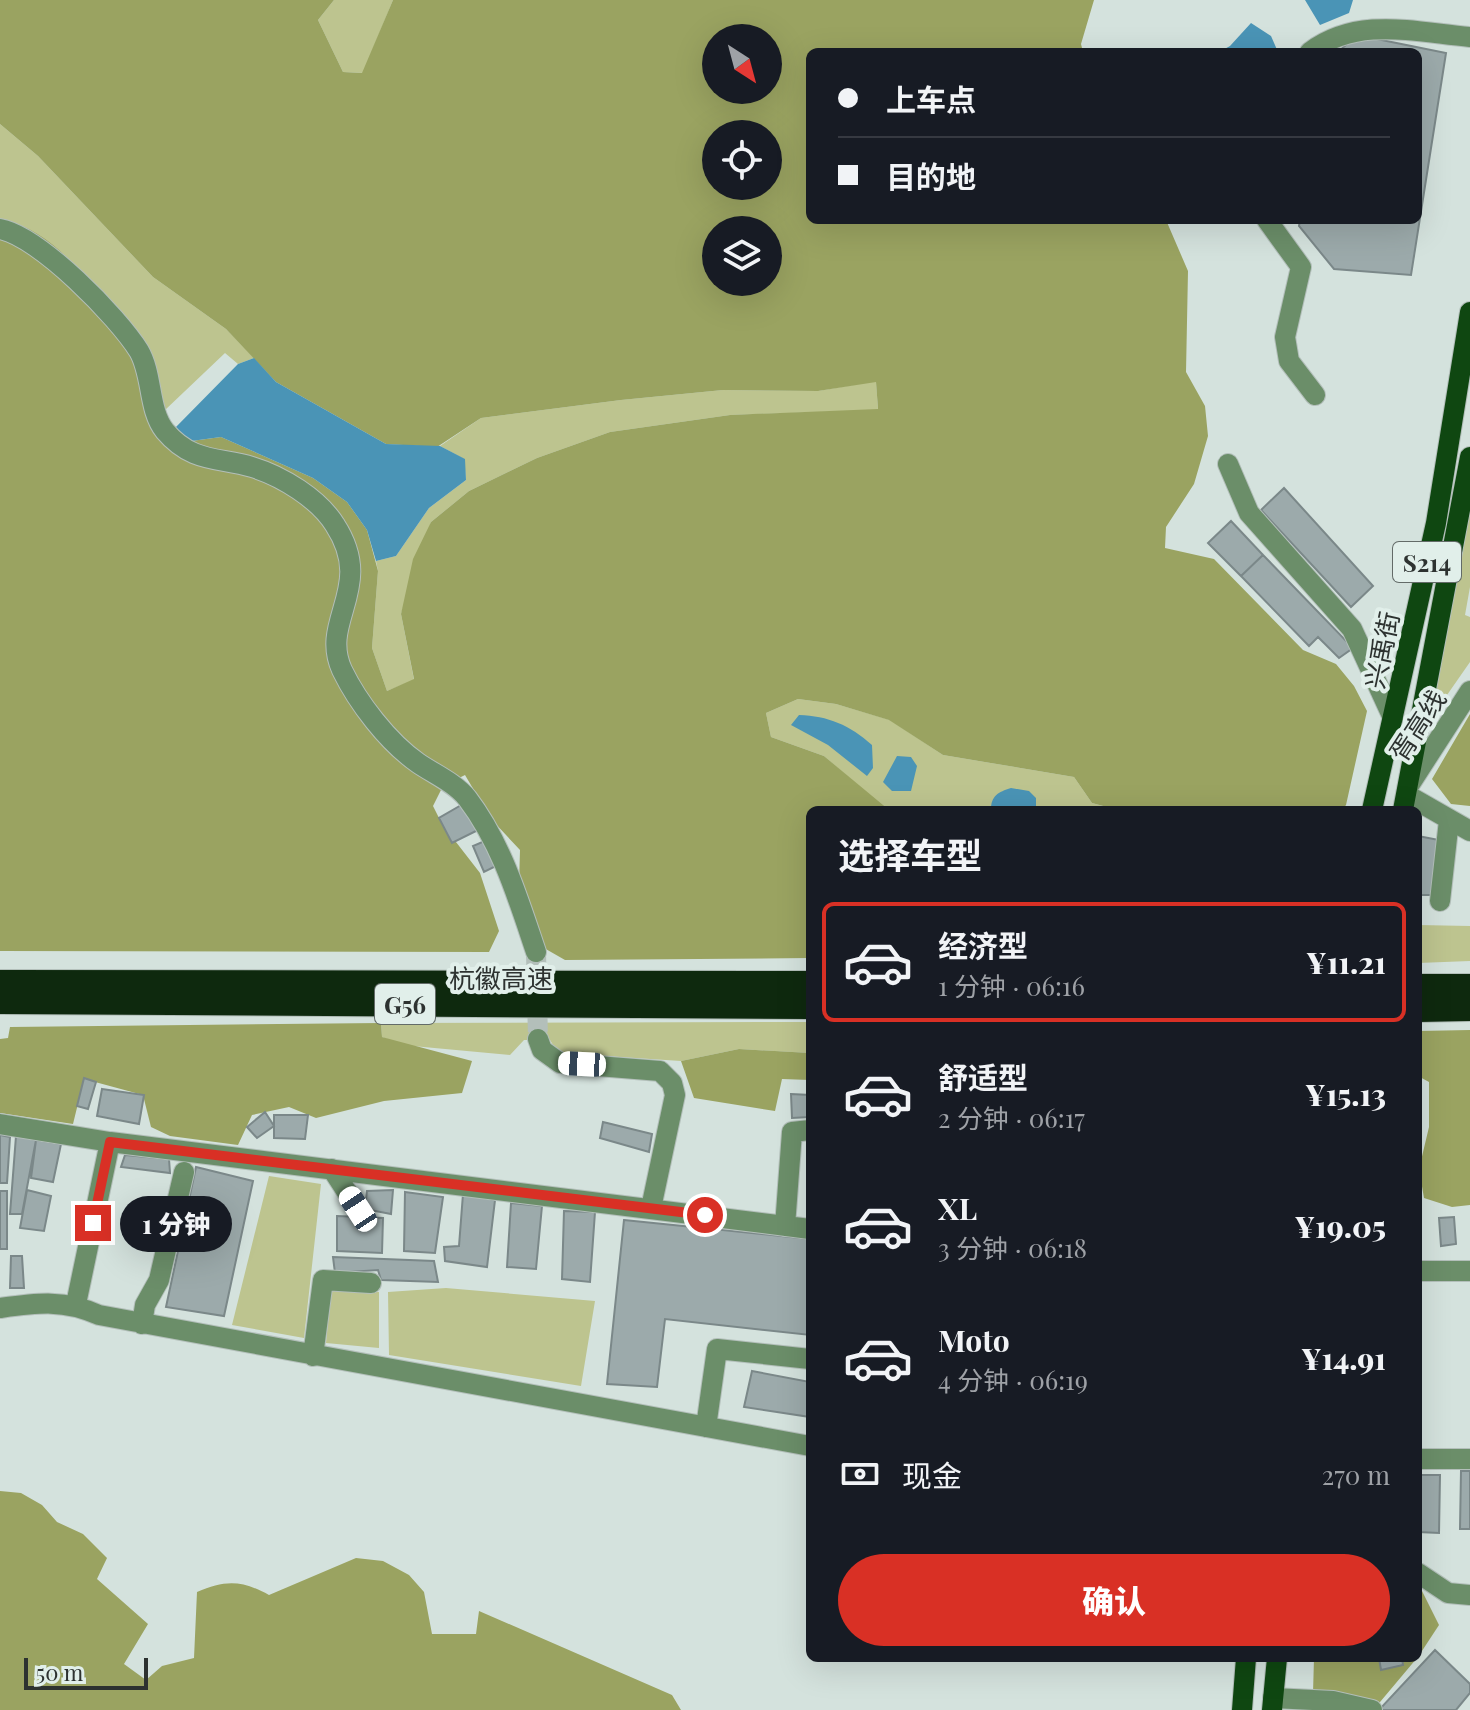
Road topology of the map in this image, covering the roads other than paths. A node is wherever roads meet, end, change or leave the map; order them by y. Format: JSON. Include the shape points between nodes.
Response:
{"nodes":[{"id":1,"x":1470,"y":37,"type":"edge"},
{"id":2,"x":1317,"y":48,"type":"edge"},
{"id":3,"x":1270,"y":224,"type":"edge"},
{"id":4,"x":0,"y":229,"type":"edge"},
{"id":5,"x":1470,"y":312,"type":"edge"},
{"id":6,"x":1315,"y":395,"type":"dead end"},
{"id":7,"x":1470,"y":457,"type":"edge"},
{"id":8,"x":1228,"y":464,"type":"dead end"},
{"id":9,"x":1470,"y":691,"type":"edge"},
{"id":10,"x":1393,"y":718,"type":"junction"},
{"id":11,"x":1406,"y":797,"type":"edge"},
{"id":12,"x":1373,"y":806,"type":"edge"},
{"id":13,"x":1449,"y":820,"type":"junction"},
{"id":14,"x":1470,"y":831,"type":"edge"},
{"id":15,"x":1440,"y":901,"type":"dead end"},
{"id":16,"x":536,"y":952,"type":"tunnel mouth"},
{"id":17,"x":0,"y":982,"type":"edge"},
{"id":18,"x":806,"y":983,"type":"edge"},
{"id":19,"x":1422,"y":986,"type":"edge"},
{"id":20,"x":1470,"y":986,"type":"edge"},
{"id":21,"x":0,"y":1002,"type":"edge"},
{"id":22,"x":806,"y":1007,"type":"edge"},
{"id":23,"x":1470,"y":1009,"type":"edge"},
{"id":24,"x":1422,"y":1010,"type":"edge"},
{"id":25,"x":538,"y":1039,"type":"dead end"},
{"id":26,"x":0,"y":1124,"type":"edge"},
{"id":27,"x":806,"y":1130,"type":"edge"},
{"id":28,"x":110,"y":1142,"type":"junction"},
{"id":29,"x":332,"y":1169,"type":"junction"},
{"id":30,"x":184,"y":1172,"type":"dead end"},
{"id":31,"x":651,"y":1208,"type":"junction"},
{"id":32,"x":358,"y":1209,"type":"dead end"},
{"id":33,"x":785,"y":1226,"type":"junction"},
{"id":34,"x":806,"y":1229,"type":"edge"},
{"id":35,"x":1422,"y":1271,"type":"edge"},
{"id":36,"x":1470,"y":1271,"type":"edge"},
{"id":37,"x":371,"y":1283,"type":"dead end"},
{"id":38,"x":76,"y":1304,"type":"junction"},
{"id":39,"x":0,"y":1308,"type":"edge"},
{"id":40,"x":142,"y":1324,"type":"junction"},
{"id":41,"x":313,"y":1356,"type":"junction"},
{"id":42,"x":806,"y":1359,"type":"edge"},
{"id":43,"x":706,"y":1427,"type":"junction"},
{"id":44,"x":806,"y":1445,"type":"edge"},
{"id":45,"x":1422,"y":1459,"type":"edge"},
{"id":46,"x":1470,"y":1459,"type":"edge"},
{"id":47,"x":1422,"y":1576,"type":"edge"},
{"id":48,"x":1470,"y":1595,"type":"edge"},
{"id":49,"x":1246,"y":1662,"type":"edge"},
{"id":50,"x":1277,"y":1662,"type":"edge"},
{"id":51,"x":1272,"y":1704,"type":"edge"},
{"id":52,"x":1242,"y":1710,"type":"edge"},
{"id":53,"x":1372,"y":1710,"type":"edge"}],
"edges":[{"from":1,"to":2,"type":"street","via":[[1361,28]]},
{"from":3,"to":6,"type":"street","via":[[1301,267],[1285,337],[1289,361]]},
{"from":4,"to":16,"type":"street","via":[[53,259],[99,304],[138,351],[163,429],[182,447],[210,461],[253,468],[325,510],[342,537],[352,582],[336,632],[340,666],[361,702],[396,743],[466,797],[501,854]]},
{"from":5,"to":10,"type":"main road","name":"兴禹街","number":"S214","via":[[1436,523]]},
{"from":7,"to":11,"type":"main road","name":"兴禹街","number":"S214"},
{"from":8,"to":10,"type":"street","via":[[1249,513],[1352,629]]},
{"from":9,"to":11,"type":"street","name":"胥高线"},
{"from":10,"to":12,"type":"main road","name":"兴禹街","number":"S214"},
{"from":11,"to":13,"type":"street"},
{"from":13,"to":14,"type":"street"},
{"from":13,"to":15,"type":"street"},
{"from":17,"to":18,"type":"highway","name":"杭徽高速","number":"G56"},
{"from":19,"to":20,"type":"highway"},
{"from":21,"to":22,"type":"highway","name":"杭徽高速","number":"G56"},
{"from":23,"to":24,"type":"highway"},
{"from":25,"to":31,"type":"street","via":[[542,1050],[560,1063],[660,1071],[672,1083],[675,1095]]},
{"from":26,"to":28,"type":"street"},
{"from":27,"to":33,"type":"street","via":[[792,1132]]},
{"from":28,"to":29,"type":"street"},
{"from":28,"to":38,"type":"street"},
{"from":29,"to":31,"type":"street"},
{"from":29,"to":32,"type":"street"},
{"from":30,"to":40,"type":"street","via":[[159,1280],[145,1305]]},
{"from":31,"to":33,"type":"street"},
{"from":33,"to":34,"type":"street"},
{"from":35,"to":36,"type":"street"},
{"from":37,"to":41,"type":"street","via":[[323,1280]]},
{"from":38,"to":39,"type":"street","via":[[47,1301]]},
{"from":38,"to":40,"type":"street"},
{"from":40,"to":41,"type":"street"},
{"from":41,"to":43,"type":"street"},
{"from":42,"to":43,"type":"street","via":[[717,1349]]},
{"from":43,"to":44,"type":"street"},
{"from":45,"to":46,"type":"street"},
{"from":47,"to":48,"type":"street","via":[[1448,1593]]},
{"from":49,"to":52,"type":"main road"},
{"from":50,"to":51,"type":"main road"},
{"from":51,"to":53,"type":"street","via":[[1342,1702]]}]}
